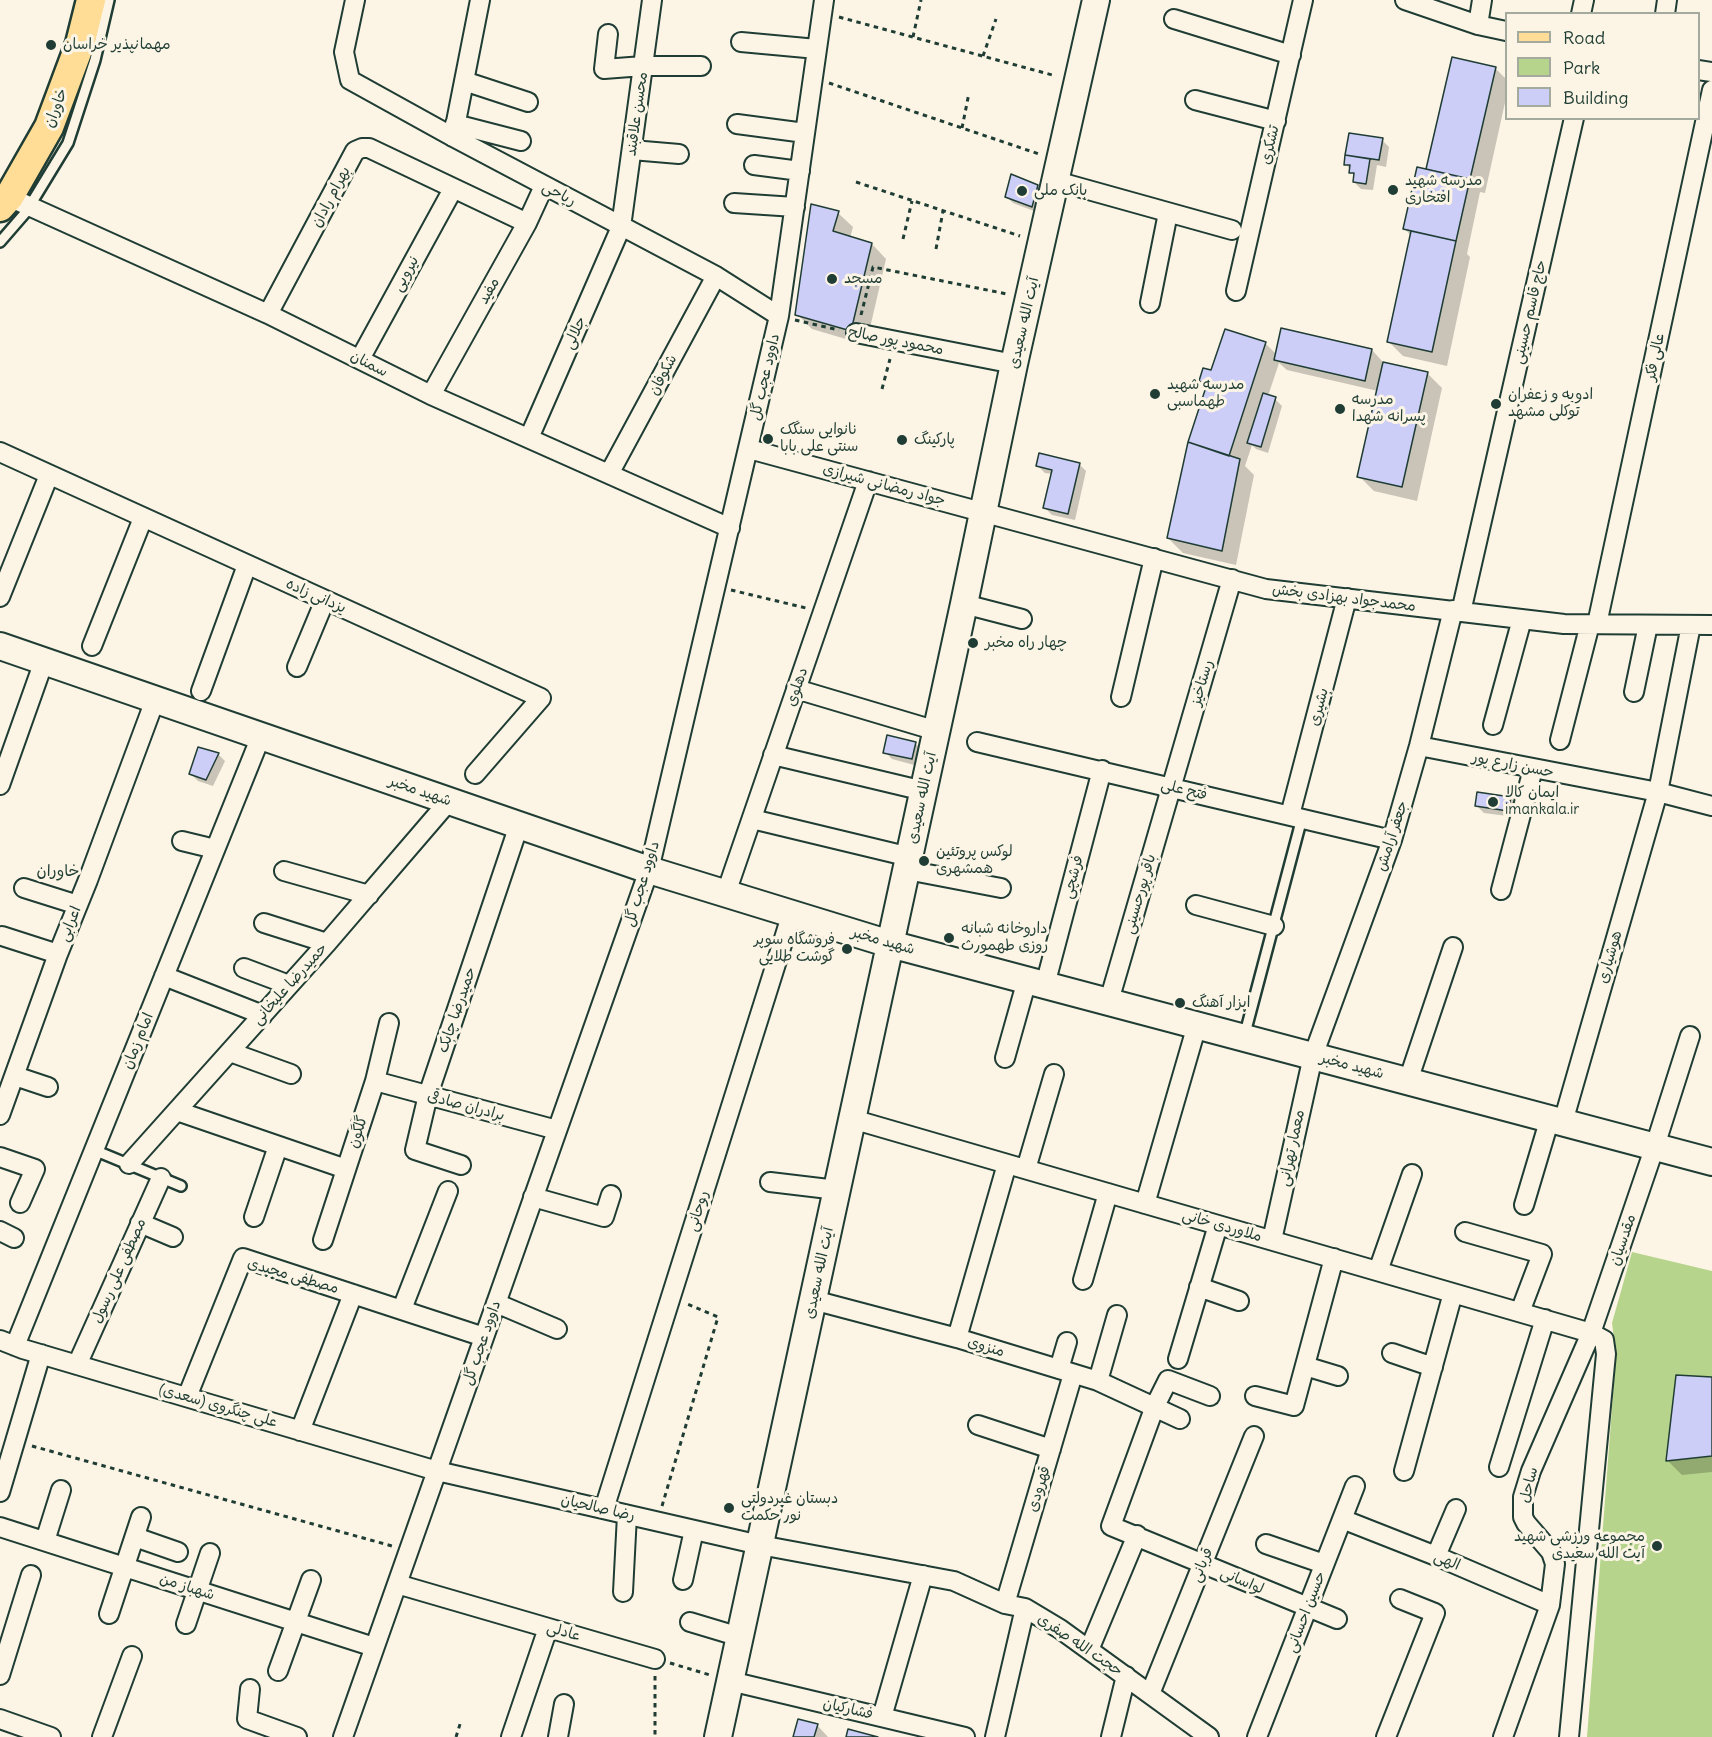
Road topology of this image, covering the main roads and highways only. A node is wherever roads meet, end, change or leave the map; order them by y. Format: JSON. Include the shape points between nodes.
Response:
{"nodes":[{"id":1,"x":91,"y":0,"type":"edge"},
{"id":2,"x":1096,"y":0,"type":"edge"},
{"id":3,"x":13,"y":204,"type":"edge"},
{"id":4,"x":0,"y":646,"type":"edge"},
{"id":5,"x":890,"y":944,"type":"junction"},
{"id":6,"x":1712,"y":1162,"type":"edge"},
{"id":7,"x":718,"y":1737,"type":"edge"}],
"edges":[{"from":1,"to":3,"type":"main road","name":"خاوران","via":[[80,44],[49,127]]},
{"from":2,"to":5,"type":"main road","name":"آیت الله سعیدی"},
{"from":4,"to":5,"type":"main road","name":"شهید مخبر","via":[[649,870]]},
{"from":5,"to":6,"type":"main road","name":"شهید مخبر"},
{"from":5,"to":7,"type":"main road","name":"آیت الله سعیدی"}]}
